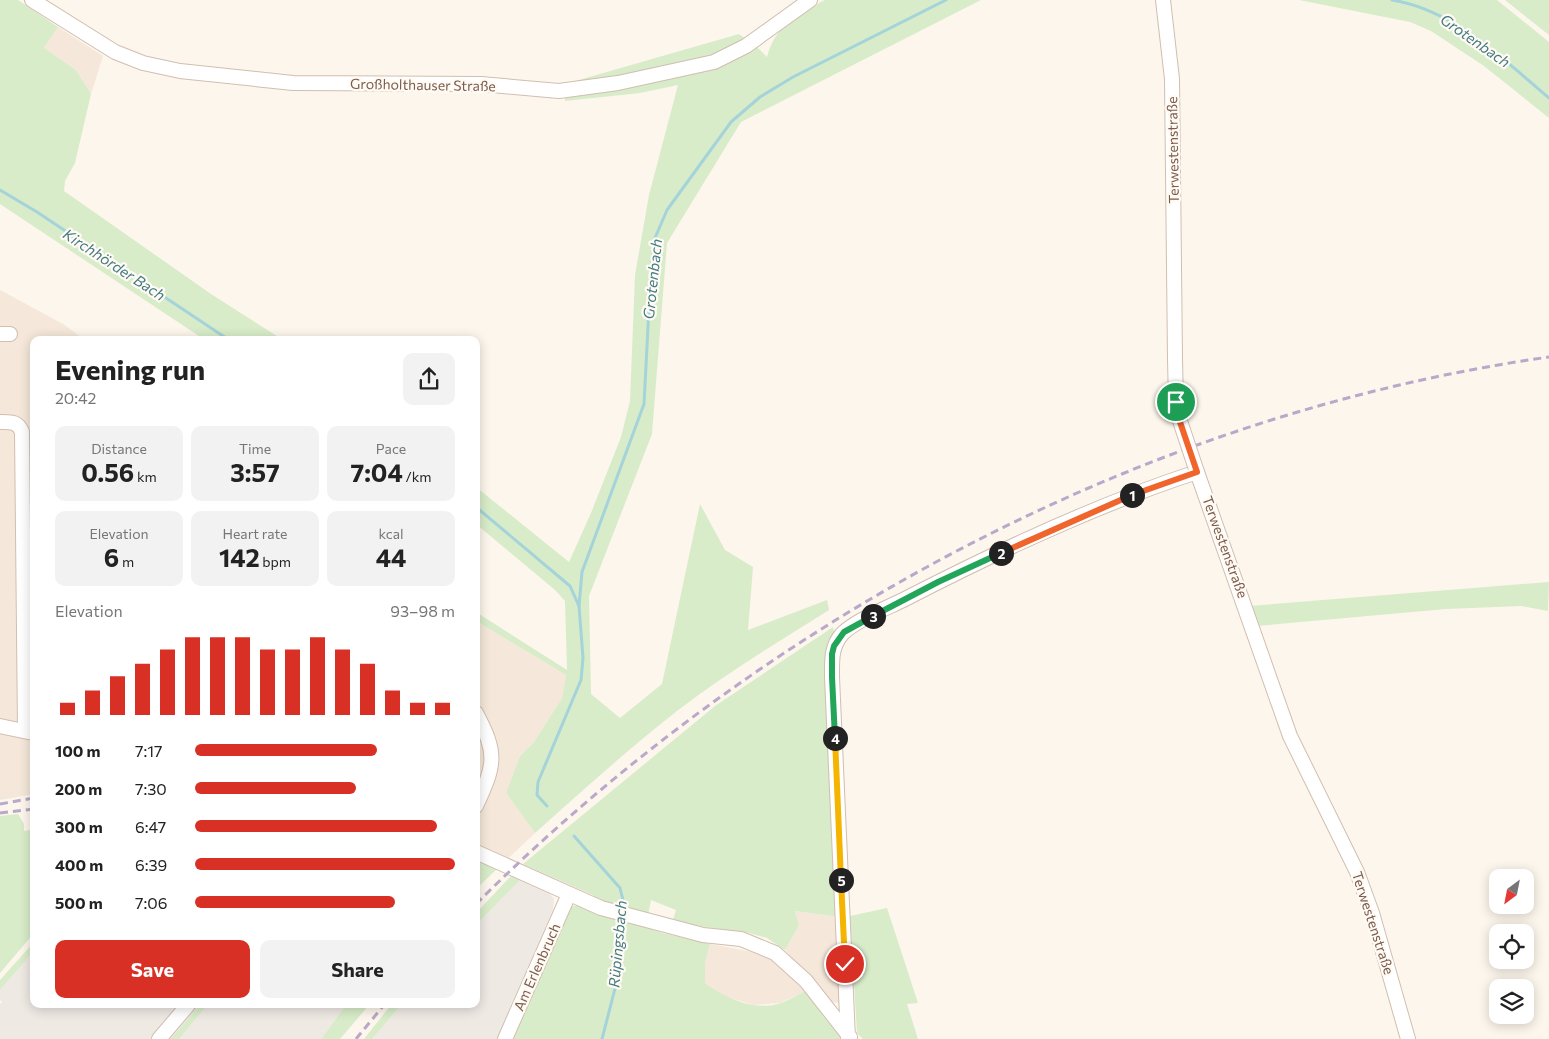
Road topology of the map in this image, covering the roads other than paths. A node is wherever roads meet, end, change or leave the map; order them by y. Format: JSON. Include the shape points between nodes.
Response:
{"nodes":[{"id":1,"x":32,"y":0,"type":"edge"},
{"id":2,"x":810,"y":0,"type":"edge"},
{"id":3,"x":1163,"y":0,"type":"edge"},
{"id":4,"x":0,"y":422,"type":"edge"},
{"id":5,"x":1197,"y":472,"type":"junction"},
{"id":6,"x":28,"y":498,"type":"edge"},
{"id":7,"x":480,"y":721,"type":"edge"},
{"id":8,"x":0,"y":726,"type":"edge"},
{"id":9,"x":30,"y":732,"type":"edge"},
{"id":10,"x":480,"y":796,"type":"edge"},
{"id":11,"x":480,"y":854,"type":"edge"},
{"id":12,"x":569,"y":894,"type":"junction"},
{"id":13,"x":185,"y":1008,"type":"edge"},
{"id":14,"x":850,"y":1038,"type":"edge"},
{"id":15,"x":159,"y":1039,"type":"edge"},
{"id":16,"x":505,"y":1039,"type":"edge"},
{"id":17,"x":1408,"y":1039,"type":"edge"}],
"edges":[{"from":1,"to":2,"type":"street","name":"Großholthauser Straße","via":[[115,52],[143,63],[180,71],[293,83],[481,84],[559,91],[618,83],[714,62],[746,46]]},
{"from":3,"to":5,"type":"street","name":"Terwestenstraße","bridge":true,"via":[[1172,79],[1176,402]]},
{"from":4,"to":6,"type":"street","via":[[12,422],[22,432]]},
{"from":5,"to":14,"type":"street","via":[[1143,490],[947,578],[853,626],[838,639],[832,654],[832,677]]},
{"from":5,"to":17,"type":"street","name":"Terwestenstraße","via":[[1290,736],[1360,880]]},
{"from":6,"to":9,"type":"street"},
{"from":7,"to":10,"type":"street","via":[[490,741],[492,762]]},
{"from":8,"to":9,"type":"street"},
{"from":11,"to":12,"type":"street"},
{"from":12,"to":14,"type":"street","via":[[633,918],[703,935],[741,939],[775,953],[806,980]]},
{"from":12,"to":16,"type":"street","name":"Am Erlenbruch"},
{"from":13,"to":15,"type":"street"}]}
